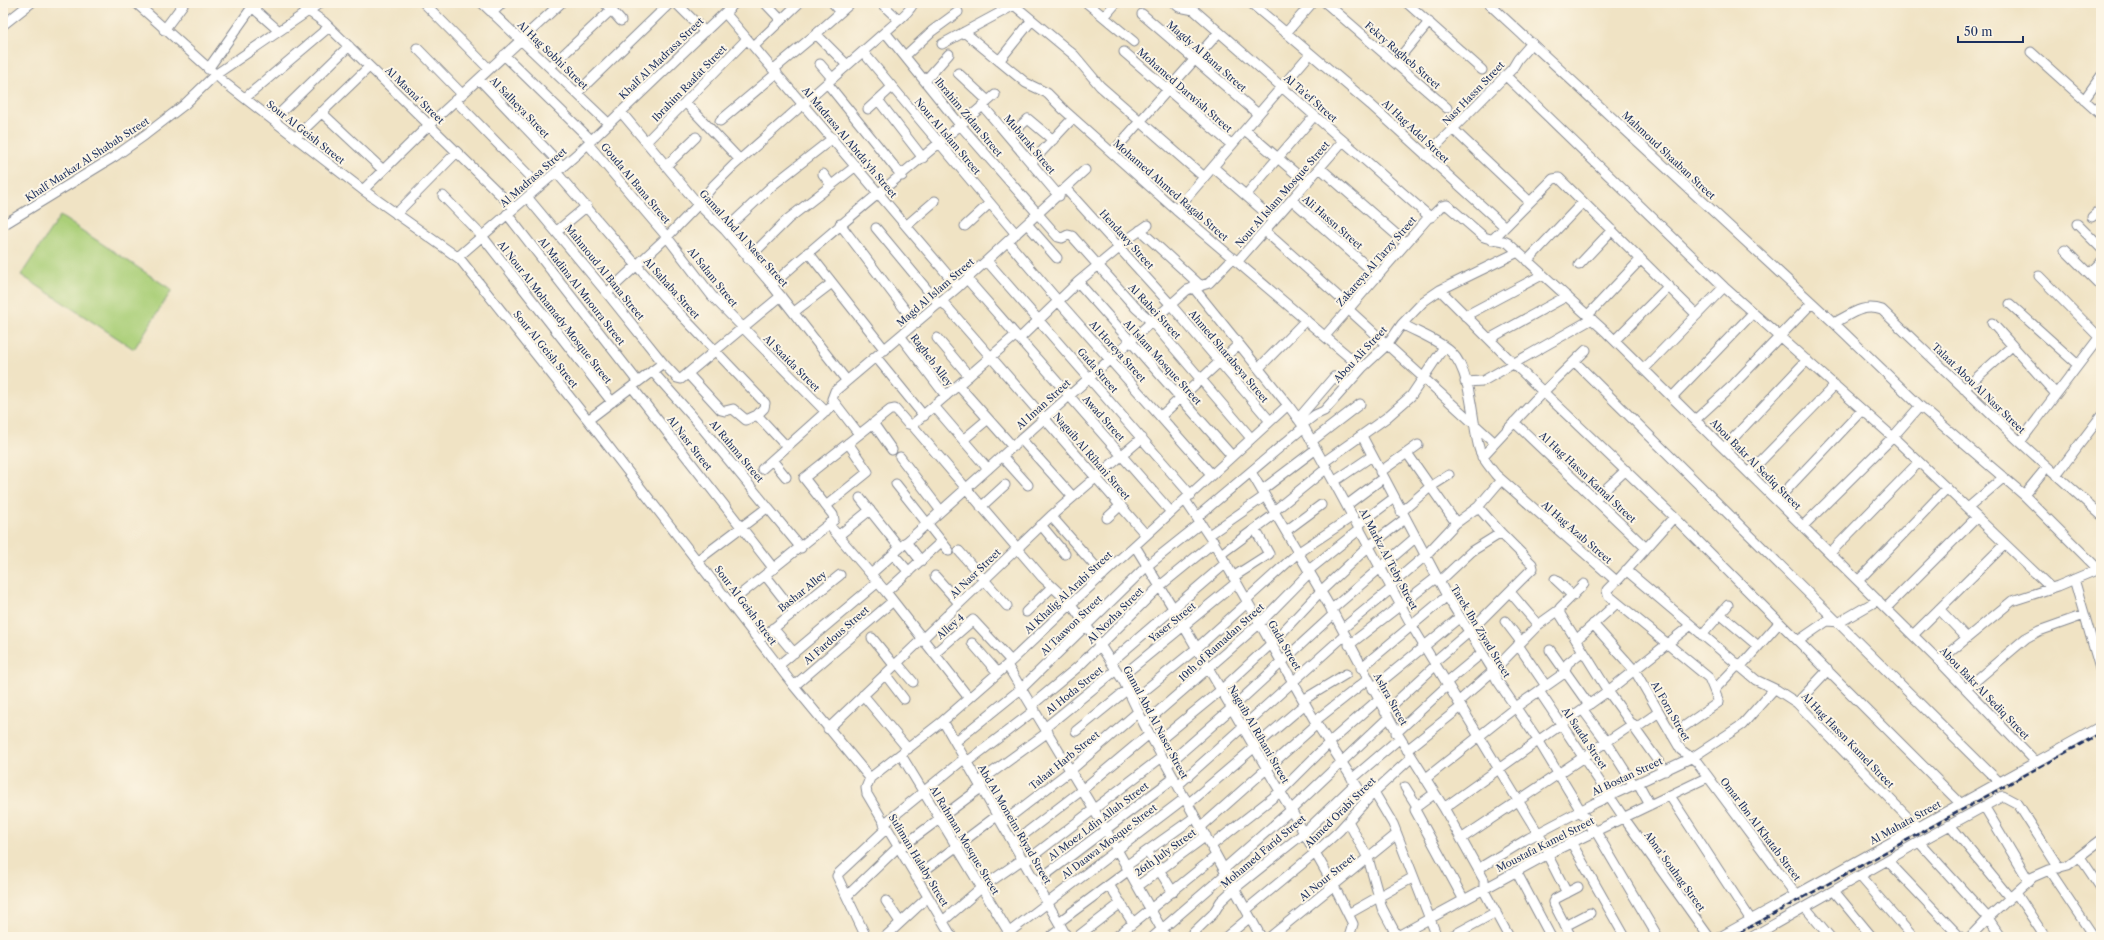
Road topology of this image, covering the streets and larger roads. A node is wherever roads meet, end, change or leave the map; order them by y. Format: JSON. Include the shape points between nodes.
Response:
{"nodes":[{"id":1,"x":31,"y":3,"type":"edge"},
{"id":2,"x":136,"y":3,"type":"edge"},
{"id":3,"x":184,"y":3,"type":"edge"},
{"id":4,"x":297,"y":3,"type":"edge"},
{"id":5,"x":320,"y":3,"type":"edge"},
{"id":6,"x":424,"y":3,"type":"edge"},
{"id":7,"x":482,"y":3,"type":"edge"},
{"id":8,"x":502,"y":3,"type":"edge"},
{"id":9,"x":561,"y":3,"type":"edge"},
{"id":10,"x":670,"y":3,"type":"edge"},
{"id":11,"x":676,"y":3,"type":"edge"},
{"id":12,"x":735,"y":3,"type":"edge"},
{"id":13,"x":764,"y":3,"type":"edge"},
{"id":14,"x":799,"y":3,"type":"edge"},
{"id":15,"x":833,"y":3,"type":"edge"},
{"id":16,"x":851,"y":3,"type":"edge"},
{"id":17,"x":913,"y":3,"type":"edge"},
{"id":18,"x":1087,"y":3,"type":"edge"},
{"id":19,"x":1116,"y":3,"type":"edge"},
{"id":20,"x":1174,"y":3,"type":"edge"},
{"id":21,"x":1250,"y":3,"type":"edge"},
{"id":22,"x":1312,"y":3,"type":"edge"},
{"id":23,"x":1326,"y":3,"type":"edge"},
{"id":24,"x":1407,"y":3,"type":"edge"},
{"id":25,"x":1488,"y":3,"type":"edge"},
{"id":26,"x":884,"y":4,"type":"edge"},
{"id":27,"x":1016,"y":4,"type":"edge"},
{"id":28,"x":253,"y":5,"type":"edge"},
{"id":29,"x":608,"y":6,"type":"edge"},
{"id":30,"x":307,"y":12,"type":"junction"},
{"id":31,"x":841,"y":12,"type":"junction"},
{"id":32,"x":958,"y":12,"type":"dead end"},
{"id":33,"x":492,"y":13,"type":"junction"},
{"id":34,"x":725,"y":13,"type":"junction"},
{"id":35,"x":1142,"y":14,"type":"dead end"},
{"id":36,"x":1104,"y":17,"type":"junction"},
{"id":37,"x":898,"y":19,"type":"junction"},
{"id":38,"x":781,"y":20,"type":"junction"},
{"id":39,"x":1032,"y":20,"type":"junction"},
{"id":40,"x":621,"y":21,"type":"dead end"},
{"id":41,"x":1429,"y":22,"type":"junction"},
{"id":42,"x":3,"y":25,"type":"edge"},
{"id":43,"x":329,"y":27,"type":"junction"},
{"id":44,"x":164,"y":30,"type":"junction"},
{"id":45,"x":279,"y":31,"type":"junction"},
{"id":46,"x":705,"y":32,"type":"junction"},
{"id":47,"x":886,"y":32,"type":"junction"},
{"id":48,"x":964,"y":32,"type":"junction"},
{"id":49,"x":1219,"y":32,"type":"junction"},
{"id":50,"x":1286,"y":33,"type":"junction"},
{"id":51,"x":816,"y":34,"type":"junction"},
{"id":52,"x":522,"y":39,"type":"junction"},
{"id":53,"x":747,"y":39,"type":"junction"},
{"id":54,"x":1134,"y":42,"type":"dead end"},
{"id":55,"x":1532,"y":43,"type":"junction"},
{"id":56,"x":942,"y":44,"type":"dead end"},
{"id":57,"x":349,"y":46,"type":"junction"},
{"id":58,"x":754,"y":46,"type":"junction"},
{"id":59,"x":417,"y":48,"type":"dead end"},
{"id":60,"x":863,"y":52,"type":"junction"},
{"id":61,"x":1124,"y":52,"type":"dead end"},
{"id":62,"x":2030,"y":52,"type":"dead end"},
{"id":63,"x":949,"y":54,"type":"dead end"},
{"id":64,"x":1310,"y":54,"type":"junction"},
{"id":65,"x":504,"y":55,"type":"junction"},
{"id":66,"x":905,"y":56,"type":"junction"},
{"id":67,"x":1195,"y":60,"type":"junction"},
{"id":68,"x":1000,"y":61,"type":"junction"},
{"id":69,"x":1395,"y":63,"type":"junction"},
{"id":70,"x":820,"y":64,"type":"dead end"},
{"id":71,"x":847,"y":65,"type":"junction"},
{"id":72,"x":369,"y":67,"type":"junction"},
{"id":73,"x":550,"y":67,"type":"junction"},
{"id":74,"x":489,"y":69,"type":"junction"},
{"id":75,"x":1482,"y":70,"type":"dead end"},
{"id":76,"x":776,"y":71,"type":"junction"},
{"id":77,"x":212,"y":72,"type":"junction"},
{"id":78,"x":958,"y":73,"type":"dead end"},
{"id":79,"x":1506,"y":76,"type":"junction"},
{"id":80,"x":2101,"y":76,"type":"edge"},
{"id":81,"x":479,"y":79,"type":"junction"},
{"id":82,"x":830,"y":81,"type":"junction"},
{"id":83,"x":925,"y":82,"type":"junction"},
{"id":84,"x":892,"y":87,"type":"junction"},
{"id":85,"x":1282,"y":87,"type":"junction"},
{"id":86,"x":1168,"y":90,"type":"junction"},
{"id":87,"x":577,"y":93,"type":"junction"},
{"id":88,"x":995,"y":95,"type":"dead end"},
{"id":89,"x":459,"y":97,"type":"junction"},
{"id":90,"x":245,"y":98,"type":"junction"},
{"id":91,"x":878,"y":100,"type":"junction"},
{"id":92,"x":2084,"y":100,"type":"junction"},
{"id":93,"x":685,"y":102,"type":"junction"},
{"id":94,"x":986,"y":103,"type":"junction"},
{"id":95,"x":804,"y":104,"type":"junction"},
{"id":96,"x":1447,"y":108,"type":"dead end"},
{"id":97,"x":868,"y":109,"type":"dead end"},
{"id":98,"x":321,"y":112,"type":"junction"},
{"id":99,"x":621,"y":112,"type":"junction"},
{"id":100,"x":1258,"y":114,"type":"junction"},
{"id":101,"x":2101,"y":115,"type":"edge"},
{"id":102,"x":1314,"y":116,"type":"junction"},
{"id":103,"x":1073,"y":118,"type":"junction"},
{"id":104,"x":273,"y":120,"type":"junction"},
{"id":105,"x":720,"y":121,"type":"dead end"},
{"id":106,"x":1140,"y":121,"type":"junction"},
{"id":107,"x":430,"y":124,"type":"junction"},
{"id":108,"x":609,"y":124,"type":"junction"},
{"id":109,"x":961,"y":126,"type":"junction"},
{"id":110,"x":1453,"y":129,"type":"junction"},
{"id":111,"x":1245,"y":130,"type":"junction"},
{"id":112,"x":1009,"y":136,"type":"junction"},
{"id":113,"x":696,"y":137,"type":"dead end"},
{"id":114,"x":296,"y":138,"type":"junction"},
{"id":115,"x":833,"y":138,"type":"junction"},
{"id":116,"x":1053,"y":140,"type":"junction"},
{"id":117,"x":1343,"y":141,"type":"junction"},
{"id":118,"x":590,"y":142,"type":"junction"},
{"id":119,"x":646,"y":142,"type":"junction"},
{"id":120,"x":940,"y":144,"type":"junction"},
{"id":121,"x":1232,"y":146,"type":"junction"},
{"id":122,"x":457,"y":152,"type":"junction"},
{"id":123,"x":1112,"y":152,"type":"junction"},
{"id":124,"x":1426,"y":156,"type":"junction"},
{"id":125,"x":923,"y":158,"type":"junction"},
{"id":126,"x":1278,"y":158,"type":"junction"},
{"id":127,"x":740,"y":160,"type":"junction"},
{"id":128,"x":1031,"y":163,"type":"junction"},
{"id":129,"x":666,"y":166,"type":"junction"},
{"id":130,"x":856,"y":166,"type":"junction"},
{"id":131,"x":1213,"y":167,"type":"junction"},
{"id":132,"x":1320,"y":168,"type":"junction"},
{"id":133,"x":559,"y":169,"type":"junction"},
{"id":134,"x":383,"y":170,"type":"junction"},
{"id":135,"x":1085,"y":170,"type":"dead end"},
{"id":136,"x":823,"y":174,"type":"dead end"},
{"id":137,"x":902,"y":176,"type":"junction"},
{"id":138,"x":1204,"y":177,"type":"junction"},
{"id":139,"x":1307,"y":183,"type":"junction"},
{"id":140,"x":831,"y":185,"type":"junction"},
{"id":141,"x":539,"y":186,"type":"junction"},
{"id":142,"x":1066,"y":189,"type":"junction"},
{"id":143,"x":364,"y":190,"type":"junction"},
{"id":144,"x":879,"y":194,"type":"junction"},
{"id":145,"x":1246,"y":195,"type":"junction"},
{"id":146,"x":443,"y":196,"type":"dead end"},
{"id":147,"x":1059,"y":196,"type":"junction"},
{"id":148,"x":527,"y":197,"type":"junction"},
{"id":149,"x":1292,"y":200,"type":"junction"},
{"id":150,"x":935,"y":201,"type":"dead end"},
{"id":151,"x":1530,"y":202,"type":"junction"},
{"id":152,"x":1584,"y":202,"type":"junction"},
{"id":153,"x":990,"y":203,"type":"junction"},
{"id":154,"x":698,"y":204,"type":"junction"},
{"id":155,"x":1445,"y":204,"type":"joint"},
{"id":156,"x":587,"y":206,"type":"junction"},
{"id":157,"x":2101,"y":209,"type":"edge"},
{"id":158,"x":1176,"y":210,"type":"junction"},
{"id":159,"x":511,"y":211,"type":"junction"},
{"id":160,"x":396,"y":214,"type":"junction"},
{"id":161,"x":1038,"y":214,"type":"junction"},
{"id":162,"x":1430,"y":217,"type":"junction"},
{"id":163,"x":2092,"y":217,"type":"dead end"},
{"id":164,"x":1274,"y":220,"type":"junction"},
{"id":165,"x":840,"y":224,"type":"junction"},
{"id":166,"x":1027,"y":224,"type":"junction"},
{"id":167,"x":2077,"y":224,"type":"dead end"},
{"id":168,"x":3,"y":225,"type":"edge"},
{"id":169,"x":906,"y":226,"type":"junction"},
{"id":170,"x":965,"y":226,"type":"dead end"},
{"id":171,"x":1505,"y":227,"type":"junction"},
{"id":172,"x":876,"y":228,"type":"dead end"},
{"id":173,"x":725,"y":230,"type":"junction"},
{"id":174,"x":1612,"y":230,"type":"junction"},
{"id":175,"x":557,"y":231,"type":"junction"},
{"id":176,"x":1265,"y":231,"type":"junction"},
{"id":177,"x":1016,"y":234,"type":"junction"},
{"id":178,"x":482,"y":236,"type":"junction"},
{"id":179,"x":667,"y":237,"type":"junction"},
{"id":180,"x":1492,"y":240,"type":"junction"},
{"id":181,"x":1008,"y":242,"type":"junction"},
{"id":182,"x":1406,"y":243,"type":"junction"},
{"id":183,"x":1118,"y":247,"type":"junction"},
{"id":184,"x":2101,"y":248,"type":"edge"},
{"id":185,"x":2065,"y":250,"type":"dead end"},
{"id":186,"x":808,"y":252,"type":"junction"},
{"id":187,"x":1518,"y":252,"type":"junction"},
{"id":188,"x":458,"y":257,"type":"junction"},
{"id":189,"x":1057,"y":258,"type":"dead end"},
{"id":190,"x":748,"y":259,"type":"junction"},
{"id":191,"x":1641,"y":259,"type":"junction"},
{"id":192,"x":1235,"y":260,"type":"junction"},
{"id":193,"x":987,"y":261,"type":"junction"},
{"id":194,"x":1527,"y":261,"type":"junction"},
{"id":195,"x":2101,"y":262,"type":"edge"},
{"id":196,"x":1579,"y":265,"type":"dead end"},
{"id":197,"x":637,"y":266,"type":"junction"},
{"id":198,"x":1098,"y":266,"type":"junction"},
{"id":199,"x":2089,"y":274,"type":"junction"},
{"id":200,"x":1542,"y":275,"type":"junction"},
{"id":201,"x":1378,"y":276,"type":"junction"},
{"id":202,"x":2039,"y":276,"type":"dead end"},
{"id":203,"x":967,"y":279,"type":"junction"},
{"id":204,"x":1078,"y":282,"type":"junction"},
{"id":205,"x":832,"y":283,"type":"junction"},
{"id":206,"x":772,"y":285,"type":"junction"},
{"id":207,"x":1669,"y":286,"type":"junction"},
{"id":208,"x":2101,"y":286,"type":"edge"},
{"id":209,"x":958,"y":287,"type":"junction"},
{"id":210,"x":1197,"y":287,"type":"junction"},
{"id":211,"x":1724,"y":287,"type":"junction"},
{"id":212,"x":1440,"y":290,"type":"junction"},
{"id":213,"x":607,"y":293,"type":"junction"},
{"id":214,"x":781,"y":296,"type":"junction"},
{"id":215,"x":1567,"y":296,"type":"junction"},
{"id":216,"x":1059,"y":302,"type":"junction"},
{"id":217,"x":940,"y":303,"type":"junction"},
{"id":218,"x":1812,"y":303,"type":"junction"},
{"id":219,"x":2010,"y":304,"type":"dead end"},
{"id":220,"x":1171,"y":305,"type":"junction"},
{"id":221,"x":1349,"y":308,"type":"junction"},
{"id":222,"x":794,"y":312,"type":"junction"},
{"id":223,"x":1753,"y":313,"type":"junction"},
{"id":224,"x":1697,"y":315,"type":"junction"},
{"id":225,"x":1465,"y":316,"type":"junction"},
{"id":226,"x":1590,"y":317,"type":"junction"},
{"id":227,"x":1039,"y":320,"type":"junction"},
{"id":228,"x":1306,"y":320,"type":"junction"},
{"id":229,"x":1152,"y":322,"type":"junction"},
{"id":230,"x":1834,"y":323,"type":"junction"},
{"id":231,"x":1992,"y":323,"type":"dead end"},
{"id":232,"x":916,"y":324,"type":"junction"},
{"id":233,"x":1402,"y":324,"type":"junction"},
{"id":234,"x":743,"y":329,"type":"junction"},
{"id":235,"x":1325,"y":336,"type":"junction"},
{"id":236,"x":1780,"y":336,"type":"junction"},
{"id":237,"x":2100,"y":336,"type":"edge"},
{"id":238,"x":901,"y":337,"type":"junction"},
{"id":239,"x":1017,"y":337,"type":"junction"},
{"id":240,"x":937,"y":338,"type":"dead end"},
{"id":241,"x":1489,"y":339,"type":"junction"},
{"id":242,"x":1615,"y":340,"type":"junction"},
{"id":243,"x":1130,"y":341,"type":"junction"},
{"id":244,"x":1239,"y":344,"type":"junction"},
{"id":245,"x":1388,"y":344,"type":"junction"},
{"id":246,"x":2012,"y":346,"type":"junction"},
{"id":247,"x":1444,"y":347,"type":"junction"},
{"id":248,"x":885,"y":350,"type":"junction"},
{"id":249,"x":1586,"y":350,"type":"dead end"},
{"id":250,"x":715,"y":352,"type":"junction"},
{"id":251,"x":876,"y":357,"type":"junction"},
{"id":252,"x":991,"y":357,"type":"junction"},
{"id":253,"x":1110,"y":360,"type":"junction"},
{"id":254,"x":1808,"y":360,"type":"junction"},
{"id":255,"x":1220,"y":362,"type":"junction"},
{"id":256,"x":1575,"y":362,"type":"junction"},
{"id":257,"x":663,"y":364,"type":"junction"},
{"id":258,"x":1514,"y":364,"type":"junction"},
{"id":259,"x":2078,"y":365,"type":"junction"},
{"id":260,"x":1259,"y":368,"type":"junction"},
{"id":261,"x":1362,"y":368,"type":"junction"},
{"id":262,"x":1644,"y":369,"type":"junction"},
{"id":263,"x":652,"y":372,"type":"junction"},
{"id":264,"x":688,"y":374,"type":"junction"},
{"id":265,"x":969,"y":376,"type":"junction"},
{"id":266,"x":1090,"y":377,"type":"junction"},
{"id":267,"x":1424,"y":378,"type":"junction"},
{"id":268,"x":1202,"y":379,"type":"junction"},
{"id":269,"x":847,"y":382,"type":"junction"},
{"id":270,"x":1465,"y":382,"type":"junction"},
{"id":271,"x":635,"y":384,"type":"junction"},
{"id":272,"x":1346,"y":385,"type":"junction"},
{"id":273,"x":1835,"y":385,"type":"junction"},
{"id":274,"x":958,"y":386,"type":"junction"},
{"id":275,"x":1964,"y":389,"type":"junction"},
{"id":276,"x":1543,"y":392,"type":"junction"},
{"id":277,"x":2056,"y":394,"type":"junction"},
{"id":278,"x":946,"y":396,"type":"junction"},
{"id":279,"x":1069,"y":396,"type":"junction"},
{"id":280,"x":1672,"y":397,"type":"junction"},
{"id":281,"x":1181,"y":398,"type":"junction"},
{"id":282,"x":612,"y":402,"type":"junction"},
{"id":283,"x":835,"y":404,"type":"junction"},
{"id":284,"x":1360,"y":404,"type":"dead end"},
{"id":285,"x":1288,"y":405,"type":"junction"},
{"id":286,"x":934,"y":406,"type":"junction"},
{"id":287,"x":1920,"y":406,"type":"junction"},
{"id":288,"x":1862,"y":410,"type":"junction"},
{"id":289,"x":826,"y":412,"type":"junction"},
{"id":290,"x":757,"y":415,"type":"junction"},
{"id":291,"x":924,"y":416,"type":"junction"},
{"id":292,"x":1161,"y":416,"type":"junction"},
{"id":293,"x":2101,"y":416,"type":"edge"},
{"id":294,"x":988,"y":418,"type":"junction"},
{"id":295,"x":1045,"y":418,"type":"junction"},
{"id":296,"x":588,"y":420,"type":"junction"},
{"id":297,"x":1695,"y":420,"type":"junction"},
{"id":298,"x":1270,"y":421,"type":"junction"},
{"id":299,"x":1514,"y":422,"type":"junction"},
{"id":300,"x":873,"y":423,"type":"junction"},
{"id":301,"x":1301,"y":424,"type":"junction"},
{"id":302,"x":912,"y":425,"type":"junction"},
{"id":303,"x":1476,"y":425,"type":"junction"},
{"id":304,"x":859,"y":434,"type":"junction"},
{"id":305,"x":1362,"y":436,"type":"junction"},
{"id":306,"x":1893,"y":437,"type":"junction"},
{"id":307,"x":1142,"y":438,"type":"junction"},
{"id":308,"x":1251,"y":438,"type":"junction"},
{"id":309,"x":1021,"y":439,"type":"junction"},
{"id":310,"x":963,"y":440,"type":"junction"},
{"id":311,"x":2020,"y":442,"type":"junction"},
{"id":312,"x":848,"y":443,"type":"junction"},
{"id":313,"x":1495,"y":443,"type":"junction"},
{"id":314,"x":1314,"y":445,"type":"junction"},
{"id":315,"x":1418,"y":445,"type":"dead end"},
{"id":316,"x":787,"y":447,"type":"junction"},
{"id":317,"x":1012,"y":447,"type":"junction"},
{"id":318,"x":1724,"y":448,"type":"junction"},
{"id":319,"x":892,"y":450,"type":"dead end"},
{"id":320,"x":1407,"y":453,"type":"junction"},
{"id":321,"x":1121,"y":454,"type":"junction"},
{"id":322,"x":1002,"y":456,"type":"junction"},
{"id":323,"x":1232,"y":456,"type":"junction"},
{"id":324,"x":1372,"y":456,"type":"junction"},
{"id":325,"x":900,"y":457,"type":"dead end"},
{"id":326,"x":1482,"y":457,"type":"junction"},
{"id":327,"x":772,"y":460,"type":"junction"},
{"id":328,"x":1919,"y":462,"type":"junction"},
{"id":329,"x":1326,"y":465,"type":"junction"},
{"id":330,"x":2047,"y":467,"type":"junction"},
{"id":331,"x":762,"y":469,"type":"dead end"},
{"id":332,"x":988,"y":469,"type":"junction"},
{"id":333,"x":1626,"y":470,"type":"junction"},
{"id":334,"x":1251,"y":472,"type":"junction"},
{"id":335,"x":1749,"y":473,"type":"junction"},
{"id":336,"x":1212,"y":474,"type":"junction"},
{"id":337,"x":1382,"y":475,"type":"junction"},
{"id":338,"x":1449,"y":475,"type":"dead end"},
{"id":339,"x":2056,"y":475,"type":"junction"},
{"id":340,"x":1096,"y":476,"type":"junction"},
{"id":341,"x":786,"y":477,"type":"dead end"},
{"id":342,"x":2004,"y":477,"type":"junction"},
{"id":343,"x":1501,"y":480,"type":"junction"},
{"id":344,"x":1334,"y":482,"type":"junction"},
{"id":345,"x":896,"y":484,"type":"dead end"},
{"id":346,"x":1005,"y":485,"type":"dead end"},
{"id":347,"x":1028,"y":485,"type":"dead end"},
{"id":348,"x":1430,"y":487,"type":"junction"},
{"id":349,"x":966,"y":488,"type":"junction"},
{"id":350,"x":1947,"y":488,"type":"junction"},
{"id":351,"x":1263,"y":493,"type":"junction"},
{"id":352,"x":2024,"y":495,"type":"junction"},
{"id":353,"x":1072,"y":497,"type":"junction"},
{"id":354,"x":1188,"y":497,"type":"junction"},
{"id":355,"x":860,"y":498,"type":"dead end"},
{"id":356,"x":1394,"y":498,"type":"junction"},
{"id":357,"x":1595,"y":499,"type":"junction"},
{"id":358,"x":1777,"y":500,"type":"junction"},
{"id":359,"x":1121,"y":505,"type":"junction"},
{"id":360,"x":1321,"y":505,"type":"dead end"},
{"id":361,"x":1347,"y":505,"type":"junction"},
{"id":362,"x":826,"y":506,"type":"junction"},
{"id":363,"x":768,"y":507,"type":"junction"},
{"id":364,"x":981,"y":507,"type":"junction"},
{"id":365,"x":1478,"y":507,"type":"junction"},
{"id":366,"x":1968,"y":508,"type":"junction"},
{"id":367,"x":870,"y":510,"type":"junction"},
{"id":368,"x":941,"y":511,"type":"junction"},
{"id":369,"x":1171,"y":512,"type":"junction"},
{"id":370,"x":1275,"y":513,"type":"junction"},
{"id":371,"x":2101,"y":515,"type":"edge"},
{"id":372,"x":1051,"y":516,"type":"junction"},
{"id":373,"x":1353,"y":516,"type":"junction"},
{"id":374,"x":1403,"y":516,"type":"junction"},
{"id":375,"x":1674,"y":517,"type":"junction"},
{"id":376,"x":1977,"y":517,"type":"junction"},
{"id":377,"x":1107,"y":518,"type":"dead end"},
{"id":378,"x":1199,"y":520,"type":"junction"},
{"id":379,"x":1456,"y":523,"type":"junction"},
{"id":380,"x":926,"y":524,"type":"junction"},
{"id":381,"x":829,"y":525,"type":"junction"},
{"id":382,"x":1041,"y":525,"type":"junction"},
{"id":383,"x":1803,"y":526,"type":"junction"},
{"id":384,"x":742,"y":527,"type":"junction"},
{"id":385,"x":1359,"y":527,"type":"junction"},
{"id":386,"x":1255,"y":529,"type":"junction"},
{"id":387,"x":1286,"y":531,"type":"junction"},
{"id":388,"x":1501,"y":533,"type":"junction"},
{"id":389,"x":1146,"y":535,"type":"junction"},
{"id":390,"x":838,"y":536,"type":"junction"},
{"id":391,"x":1211,"y":538,"type":"junction"},
{"id":392,"x":1415,"y":538,"type":"junction"},
{"id":393,"x":941,"y":542,"type":"junction"},
{"id":394,"x":2005,"y":544,"type":"junction"},
{"id":395,"x":1135,"y":546,"type":"junction"},
{"id":396,"x":1369,"y":546,"type":"junction"},
{"id":397,"x":801,"y":548,"type":"junction"},
{"id":398,"x":899,"y":548,"type":"junction"},
{"id":399,"x":1018,"y":548,"type":"junction"},
{"id":400,"x":1646,"y":548,"type":"junction"},
{"id":401,"x":949,"y":551,"type":"dead end"},
{"id":402,"x":959,"y":551,"type":"dead end"},
{"id":403,"x":1298,"y":552,"type":"junction"},
{"id":404,"x":1830,"y":553,"type":"junction"},
{"id":405,"x":1065,"y":554,"type":"dead end"},
{"id":406,"x":1221,"y":554,"type":"junction"},
{"id":407,"x":1425,"y":556,"type":"junction"},
{"id":408,"x":698,"y":560,"type":"junction"},
{"id":409,"x":921,"y":561,"type":"junction"},
{"id":410,"x":1226,"y":563,"type":"junction"},
{"id":411,"x":1147,"y":566,"type":"junction"},
{"id":412,"x":1381,"y":566,"type":"junction"},
{"id":413,"x":2099,"y":568,"type":"edge"},
{"id":414,"x":774,"y":569,"type":"junction"},
{"id":415,"x":1626,"y":570,"type":"junction"},
{"id":416,"x":1309,"y":571,"type":"junction"},
{"id":417,"x":909,"y":572,"type":"junction"},
{"id":418,"x":871,"y":574,"type":"junction"},
{"id":419,"x":840,"y":575,"type":"dead end"},
{"id":420,"x":1103,"y":575,"type":"junction"},
{"id":421,"x":766,"y":576,"type":"junction"},
{"id":422,"x":935,"y":576,"type":"dead end"},
{"id":423,"x":1438,"y":579,"type":"junction"},
{"id":424,"x":1555,"y":579,"type":"dead end"},
{"id":425,"x":2074,"y":579,"type":"junction"},
{"id":426,"x":984,"y":580,"type":"junction"},
{"id":427,"x":1235,"y":580,"type":"junction"},
{"id":428,"x":1858,"y":580,"type":"junction"},
{"id":429,"x":1614,"y":581,"type":"junction"},
{"id":430,"x":878,"y":582,"type":"junction"},
{"id":431,"x":1584,"y":584,"type":"dead end"},
{"id":432,"x":1160,"y":586,"type":"junction"},
{"id":433,"x":1391,"y":586,"type":"junction"},
{"id":434,"x":1052,"y":587,"type":"junction"},
{"id":435,"x":2050,"y":587,"type":"junction"},
{"id":436,"x":1320,"y":591,"type":"junction"},
{"id":437,"x":886,"y":592,"type":"junction"},
{"id":438,"x":1510,"y":592,"type":"junction"},
{"id":439,"x":1447,"y":596,"type":"junction"},
{"id":440,"x":1573,"y":596,"type":"junction"},
{"id":441,"x":1878,"y":600,"type":"junction"},
{"id":442,"x":893,"y":601,"type":"junction"},
{"id":443,"x":1247,"y":601,"type":"junction"},
{"id":444,"x":731,"y":602,"type":"junction"},
{"id":445,"x":959,"y":603,"type":"junction"},
{"id":446,"x":1616,"y":603,"type":"junction"},
{"id":447,"x":1070,"y":604,"type":"junction"},
{"id":448,"x":1401,"y":605,"type":"junction"},
{"id":449,"x":1728,"y":605,"type":"dead end"},
{"id":450,"x":1007,"y":606,"type":"dead end"},
{"id":451,"x":1173,"y":607,"type":"junction"},
{"id":452,"x":1886,"y":608,"type":"junction"},
{"id":453,"x":1939,"y":609,"type":"junction"},
{"id":454,"x":1559,"y":610,"type":"junction"},
{"id":455,"x":794,"y":612,"type":"junction"},
{"id":456,"x":1026,"y":612,"type":"dead end"},
{"id":457,"x":1332,"y":612,"type":"junction"},
{"id":458,"x":1720,"y":614,"type":"junction"},
{"id":459,"x":2084,"y":615,"type":"junction"},
{"id":460,"x":1460,"y":617,"type":"junction"},
{"id":461,"x":1505,"y":621,"type":"dead end"},
{"id":462,"x":1840,"y":622,"type":"junction"},
{"id":463,"x":1260,"y":623,"type":"junction"},
{"id":464,"x":1779,"y":623,"type":"junction"},
{"id":465,"x":1593,"y":624,"type":"junction"},
{"id":466,"x":1086,"y":625,"type":"junction"},
{"id":467,"x":1691,"y":625,"type":"junction"},
{"id":468,"x":1412,"y":626,"type":"junction"},
{"id":469,"x":1538,"y":626,"type":"junction"},
{"id":470,"x":1185,"y":627,"type":"junction"},
{"id":471,"x":773,"y":628,"type":"junction"},
{"id":472,"x":1343,"y":632,"type":"junction"},
{"id":473,"x":1469,"y":632,"type":"junction"},
{"id":474,"x":1702,"y":635,"type":"junction"},
{"id":475,"x":1913,"y":635,"type":"junction"},
{"id":476,"x":872,"y":638,"type":"dead end"},
{"id":477,"x":922,"y":638,"type":"junction"},
{"id":478,"x":1967,"y":638,"type":"junction"},
{"id":479,"x":759,"y":640,"type":"junction"},
{"id":480,"x":1576,"y":640,"type":"junction"},
{"id":481,"x":1798,"y":641,"type":"junction"},
{"id":482,"x":972,"y":643,"type":"dead end"},
{"id":483,"x":1272,"y":643,"type":"junction"},
{"id":484,"x":1520,"y":644,"type":"junction"},
{"id":485,"x":1668,"y":644,"type":"junction"},
{"id":486,"x":1100,"y":645,"type":"junction"},
{"id":487,"x":1349,"y":645,"type":"junction"},
{"id":488,"x":1424,"y":646,"type":"junction"},
{"id":489,"x":1758,"y":646,"type":"junction"},
{"id":490,"x":1197,"y":648,"type":"junction"},
{"id":491,"x":1550,"y":650,"type":"dead end"},
{"id":492,"x":1583,"y":651,"type":"junction"},
{"id":493,"x":794,"y":653,"type":"junction"},
{"id":494,"x":1482,"y":653,"type":"junction"},
{"id":495,"x":934,"y":654,"type":"junction"},
{"id":496,"x":1939,"y":661,"type":"junction"},
{"id":497,"x":1282,"y":662,"type":"junction"},
{"id":498,"x":1009,"y":663,"type":"junction"},
{"id":499,"x":1435,"y":663,"type":"junction"},
{"id":500,"x":895,"y":664,"type":"junction"},
{"id":501,"x":778,"y":666,"type":"junction"},
{"id":502,"x":1739,"y":666,"type":"junction"},
{"id":503,"x":1209,"y":668,"type":"junction"},
{"id":504,"x":1361,"y":668,"type":"junction"},
{"id":505,"x":1116,"y":670,"type":"junction"},
{"id":506,"x":1565,"y":670,"type":"junction"},
{"id":507,"x":1828,"y":670,"type":"junction"},
{"id":508,"x":1493,"y":671,"type":"junction"},
{"id":509,"x":1635,"y":671,"type":"junction"},
{"id":510,"x":2101,"y":672,"type":"edge"},
{"id":511,"x":998,"y":673,"type":"junction"},
{"id":512,"x":885,"y":674,"type":"junction"},
{"id":513,"x":1346,"y":674,"type":"dead end"},
{"id":514,"x":1367,"y":680,"type":"junction"},
{"id":515,"x":913,"y":682,"type":"dead end"},
{"id":516,"x":1294,"y":683,"type":"junction"},
{"id":517,"x":1447,"y":684,"type":"junction"},
{"id":518,"x":794,"y":686,"type":"junction"},
{"id":519,"x":1022,"y":688,"type":"junction"},
{"id":520,"x":1542,"y":688,"type":"junction"},
{"id":521,"x":1128,"y":689,"type":"junction"},
{"id":522,"x":1372,"y":689,"type":"junction"},
{"id":523,"x":1715,"y":689,"type":"junction"},
{"id":524,"x":1774,"y":689,"type":"junction"},
{"id":525,"x":1966,"y":689,"type":"junction"},
{"id":526,"x":1221,"y":690,"type":"junction"},
{"id":527,"x":1608,"y":691,"type":"junction"},
{"id":528,"x":863,"y":695,"type":"junction"},
{"id":529,"x":970,"y":698,"type":"junction"},
{"id":530,"x":904,"y":699,"type":"dead end"},
{"id":531,"x":1133,"y":700,"type":"junction"},
{"id":532,"x":1378,"y":700,"type":"junction"},
{"id":533,"x":1304,"y":702,"type":"junction"},
{"id":534,"x":1797,"y":703,"type":"junction"},
{"id":535,"x":1460,"y":704,"type":"junction"},
{"id":536,"x":1516,"y":707,"type":"junction"},
{"id":537,"x":1586,"y":707,"type":"junction"},
{"id":538,"x":1034,"y":708,"type":"junction"},
{"id":539,"x":1232,"y":708,"type":"junction"},
{"id":540,"x":1138,"y":712,"type":"junction"},
{"id":541,"x":1659,"y":712,"type":"junction"},
{"id":542,"x":1386,"y":715,"type":"junction"},
{"id":543,"x":943,"y":721,"type":"junction"},
{"id":544,"x":1316,"y":722,"type":"junction"},
{"id":545,"x":1144,"y":724,"type":"junction"},
{"id":546,"x":1563,"y":724,"type":"junction"},
{"id":547,"x":1634,"y":726,"type":"junction"},
{"id":548,"x":2101,"y":726,"type":"edge"},
{"id":549,"x":1243,"y":728,"type":"junction"},
{"id":550,"x":828,"y":729,"type":"junction"},
{"id":551,"x":1047,"y":729,"type":"junction"},
{"id":552,"x":1076,"y":731,"type":"dead end"},
{"id":553,"x":1149,"y":734,"type":"junction"},
{"id":554,"x":1398,"y":735,"type":"junction"},
{"id":555,"x":1672,"y":735,"type":"junction"},
{"id":556,"x":1479,"y":736,"type":"junction"},
{"id":557,"x":1538,"y":740,"type":"junction"},
{"id":558,"x":1606,"y":741,"type":"junction"},
{"id":559,"x":955,"y":742,"type":"junction"},
{"id":560,"x":1329,"y":743,"type":"junction"},
{"id":561,"x":1155,"y":744,"type":"junction"},
{"id":562,"x":1255,"y":748,"type":"junction"},
{"id":563,"x":904,"y":752,"type":"junction"},
{"id":564,"x":1409,"y":754,"type":"junction"},
{"id":565,"x":1584,"y":756,"type":"junction"},
{"id":566,"x":1693,"y":757,"type":"junction"},
{"id":567,"x":966,"y":760,"type":"junction"},
{"id":568,"x":1164,"y":761,"type":"junction"},
{"id":569,"x":1340,"y":762,"type":"junction"},
{"id":570,"x":2036,"y":762,"type":"junction"},
{"id":571,"x":1499,"y":768,"type":"junction"},
{"id":572,"x":1267,"y":769,"type":"junction"},
{"id":573,"x":1071,"y":770,"type":"junction"},
{"id":574,"x":1664,"y":771,"type":"junction"},
{"id":575,"x":1559,"y":773,"type":"junction"},
{"id":576,"x":1708,"y":777,"type":"junction"},
{"id":577,"x":870,"y":778,"type":"junction"},
{"id":578,"x":1425,"y":779,"type":"junction"},
{"id":579,"x":1176,"y":782,"type":"junction"},
{"id":580,"x":1353,"y":782,"type":"junction"},
{"id":581,"x":1999,"y":782,"type":"junction"},
{"id":582,"x":1636,"y":784,"type":"junction"},
{"id":583,"x":980,"y":785,"type":"junction"},
{"id":584,"x":1405,"y":787,"type":"dead end"},
{"id":585,"x":1082,"y":790,"type":"junction"},
{"id":586,"x":923,"y":791,"type":"junction"},
{"id":587,"x":1280,"y":792,"type":"junction"},
{"id":588,"x":1374,"y":792,"type":"junction"},
{"id":589,"x":1434,"y":794,"type":"junction"},
{"id":590,"x":1611,"y":796,"type":"junction"},
{"id":591,"x":1670,"y":796,"type":"junction"},
{"id":592,"x":1366,"y":800,"type":"junction"},
{"id":593,"x":1519,"y":800,"type":"junction"},
{"id":594,"x":1187,"y":801,"type":"junction"},
{"id":595,"x":1961,"y":804,"type":"junction"},
{"id":596,"x":1650,"y":805,"type":"junction"},
{"id":597,"x":1417,"y":806,"type":"junction"},
{"id":598,"x":1984,"y":806,"type":"junction"},
{"id":599,"x":1444,"y":808,"type":"junction"},
{"id":600,"x":1094,"y":809,"type":"junction"},
{"id":601,"x":1291,"y":810,"type":"junction"},
{"id":602,"x":1582,"y":810,"type":"junction"},
{"id":603,"x":1195,"y":817,"type":"junction"},
{"id":604,"x":939,"y":818,"type":"junction"},
{"id":605,"x":1624,"y":818,"type":"junction"},
{"id":606,"x":1000,"y":819,"type":"junction"},
{"id":607,"x":1348,"y":820,"type":"junction"},
{"id":608,"x":1950,"y":825,"type":"junction"},
{"id":609,"x":886,"y":826,"type":"junction"},
{"id":610,"x":1201,"y":827,"type":"junction"},
{"id":611,"x":1918,"y":828,"type":"junction"},
{"id":612,"x":1106,"y":830,"type":"junction"},
{"id":613,"x":1594,"y":831,"type":"junction"},
{"id":614,"x":1304,"y":833,"type":"junction"},
{"id":615,"x":1539,"y":833,"type":"junction"},
{"id":616,"x":1397,"y":834,"type":"junction"},
{"id":617,"x":1206,"y":836,"type":"junction"},
{"id":618,"x":1462,"y":839,"type":"junction"},
{"id":619,"x":1571,"y":842,"type":"junction"},
{"id":620,"x":1919,"y":842,"type":"junction"},
{"id":621,"x":1013,"y":843,"type":"junction"},
{"id":622,"x":2100,"y":844,"type":"edge"},
{"id":623,"x":956,"y":846,"type":"junction"},
{"id":624,"x":1211,"y":846,"type":"junction"},
{"id":625,"x":899,"y":848,"type":"junction"},
{"id":626,"x":1117,"y":849,"type":"junction"},
{"id":627,"x":1148,"y":851,"type":"junction"},
{"id":628,"x":1315,"y":853,"type":"junction"},
{"id":629,"x":1549,"y":853,"type":"junction"},
{"id":630,"x":1216,"y":856,"type":"junction"},
{"id":631,"x":2080,"y":857,"type":"junction"},
{"id":632,"x":1368,"y":858,"type":"junction"},
{"id":633,"x":1024,"y":860,"type":"junction"},
{"id":634,"x":1887,"y":860,"type":"junction"},
{"id":635,"x":1128,"y":868,"type":"junction"},
{"id":636,"x":2059,"y":868,"type":"junction"},
{"id":637,"x":1478,"y":869,"type":"junction"},
{"id":638,"x":1160,"y":870,"type":"junction"},
{"id":639,"x":2049,"y":870,"type":"junction"},
{"id":640,"x":1516,"y":871,"type":"junction"},
{"id":641,"x":1225,"y":872,"type":"junction"},
{"id":642,"x":1860,"y":876,"type":"junction"},
{"id":643,"x":916,"y":877,"type":"junction"},
{"id":644,"x":1412,"y":878,"type":"junction"},
{"id":645,"x":2029,"y":881,"type":"junction"},
{"id":646,"x":1036,"y":882,"type":"junction"},
{"id":647,"x":1109,"y":885,"type":"junction"},
{"id":648,"x":1138,"y":886,"type":"junction"},
{"id":649,"x":1334,"y":886,"type":"junction"},
{"id":650,"x":1578,"y":887,"type":"dead end"},
{"id":651,"x":981,"y":888,"type":"junction"},
{"id":652,"x":1234,"y":888,"type":"junction"},
{"id":653,"x":1484,"y":888,"type":"junction"},
{"id":654,"x":2101,"y":888,"type":"edge"},
{"id":655,"x":1834,"y":891,"type":"junction"},
{"id":656,"x":1173,"y":892,"type":"junction"},
{"id":657,"x":1567,"y":893,"type":"junction"},
{"id":658,"x":1796,"y":895,"type":"junction"},
{"id":659,"x":847,"y":896,"type":"junction"},
{"id":660,"x":2013,"y":896,"type":"junction"},
{"id":661,"x":928,"y":897,"type":"junction"},
{"id":662,"x":1378,"y":897,"type":"junction"},
{"id":663,"x":1464,"y":900,"type":"junction"},
{"id":664,"x":886,"y":901,"type":"dead end"},
{"id":665,"x":1047,"y":902,"type":"junction"},
{"id":666,"x":1120,"y":903,"type":"junction"},
{"id":667,"x":1805,"y":907,"type":"junction"},
{"id":668,"x":1151,"y":910,"type":"junction"},
{"id":669,"x":1496,"y":912,"type":"junction"},
{"id":670,"x":1248,"y":913,"type":"junction"},
{"id":671,"x":1590,"y":913,"type":"dead end"},
{"id":672,"x":1348,"y":914,"type":"junction"},
{"id":673,"x":1988,"y":918,"type":"junction"},
{"id":674,"x":1429,"y":919,"type":"junction"},
{"id":675,"x":1751,"y":920,"type":"junction"},
{"id":676,"x":943,"y":921,"type":"junction"},
{"id":677,"x":900,"y":922,"type":"junction"},
{"id":678,"x":1133,"y":923,"type":"junction"},
{"id":679,"x":1061,"y":925,"type":"junction"},
{"id":680,"x":1565,"y":926,"type":"junction"},
{"id":681,"x":1164,"y":934,"type":"edge"},
{"id":682,"x":1008,"y":935,"type":"edge"},
{"id":683,"x":1348,"y":936,"type":"edge"},
{"id":684,"x":1505,"y":936,"type":"edge"},
{"id":685,"x":866,"y":937,"type":"edge"},
{"id":686,"x":885,"y":937,"type":"edge"},
{"id":687,"x":952,"y":937,"type":"edge"},
{"id":688,"x":1050,"y":937,"type":"edge"},
{"id":689,"x":1068,"y":937,"type":"edge"},
{"id":690,"x":1077,"y":937,"type":"edge"},
{"id":691,"x":1116,"y":937,"type":"edge"},
{"id":692,"x":1153,"y":937,"type":"edge"},
{"id":693,"x":1189,"y":937,"type":"edge"},
{"id":694,"x":1226,"y":937,"type":"edge"},
{"id":695,"x":1261,"y":937,"type":"edge"},
{"id":696,"x":1270,"y":937,"type":"edge"},
{"id":697,"x":1397,"y":937,"type":"edge"},
{"id":698,"x":1437,"y":937,"type":"edge"},
{"id":699,"x":1450,"y":937,"type":"edge"},
{"id":700,"x":1551,"y":937,"type":"edge"},
{"id":701,"x":1571,"y":937,"type":"edge"},
{"id":702,"x":1625,"y":937,"type":"edge"},
{"id":703,"x":1658,"y":937,"type":"edge"},
{"id":704,"x":1709,"y":937,"type":"edge"},
{"id":705,"x":1720,"y":937,"type":"edge"},
{"id":706,"x":1752,"y":937,"type":"edge"},
{"id":707,"x":1830,"y":937,"type":"edge"},
{"id":708,"x":1872,"y":937,"type":"edge"},
{"id":709,"x":1913,"y":937,"type":"edge"},
{"id":710,"x":1960,"y":937,"type":"edge"},
{"id":711,"x":1970,"y":937,"type":"edge"},
{"id":712,"x":2001,"y":937,"type":"edge"},
{"id":713,"x":2045,"y":937,"type":"edge"},
{"id":714,"x":2094,"y":937,"type":"edge"}],
"edges":[{"from":1,"to":42,"type":"street"},
{"from":2,"to":44,"type":"street","name":"Sour Al Geish Street"},
{"from":3,"to":44,"type":"street"},
{"from":4,"to":30,"type":"street","name":"Al Masna' Street"},
{"from":5,"to":30,"type":"street"},
{"from":6,"to":74,"type":"street"},
{"from":7,"to":33,"type":"street","name":"Al Hag Sobhi Street"},
{"from":8,"to":33,"type":"street"},
{"from":9,"to":52,"type":"street"},
{"from":10,"to":87,"type":"street"},
{"from":11,"to":46,"type":"street"},
{"from":12,"to":34,"type":"street","name":"Khalf Al Madrasa Street"},
{"from":13,"to":38,"type":"street"},
{"from":14,"to":38,"type":"street"},
{"from":15,"to":31,"type":"street"},
{"from":16,"to":31,"type":"street"},
{"from":17,"to":37,"type":"street","via":[[911,9]]},
{"from":18,"to":36,"type":"street"},
{"from":19,"to":36,"type":"street"},
{"from":20,"to":49,"type":"street","name":"Al Ta'ef Street","via":[[1179,7],[1194,10]]},
{"from":21,"to":50,"type":"street","name":"Al Hag Adel Street"},
{"from":22,"to":50,"type":"street"},
{"from":23,"to":69,"type":"street","name":"Fekry Ragheb Street"},
{"from":24,"to":41,"type":"street"},
{"from":25,"to":55,"type":"street","name":"Mahmoud Shaaban Street"},
{"from":26,"to":37,"type":"street"},
{"from":27,"to":39,"type":"street"},
{"from":27,"to":48,"type":"street"},
{"from":28,"to":45,"type":"street"},
{"from":28,"to":77,"type":"street"},
{"from":29,"to":40,"type":"street"},
{"from":29,"to":73,"type":"street"},
{"from":30,"to":43,"type":"street","name":"Al Masna' Street","via":[[315,15]]},
{"from":30,"to":45,"type":"street"},
{"from":31,"to":51,"type":"street"},
{"from":32,"to":66,"type":"street"},
{"from":33,"to":52,"type":"street","name":"Al Hag Sobhi Street"},
{"from":34,"to":46,"type":"street","name":"Khalf Al Madrasa Street"},
{"from":34,"to":53,"type":"street","name":"Al Madrasa Al Abtda'yh Street"},
{"from":35,"to":67,"type":"street","name":"Magdy Al Bana Street"},
{"from":36,"to":54,"type":"street"},
{"from":37,"to":47,"type":"street"},
{"from":38,"to":58,"type":"street"},
{"from":39,"to":68,"type":"street"},
{"from":39,"to":106,"type":"street","via":[[1074,55],[1093,80]]},
{"from":41,"to":69,"type":"street"},
{"from":41,"to":75,"type":"street"},
{"from":43,"to":57,"type":"street","name":"Al Masna' Street"},
{"from":43,"to":90,"type":"street"},
{"from":44,"to":77,"type":"street","name":"Sour Al Geish Street"},
{"from":45,"to":77,"type":"street"},
{"from":46,"to":99,"type":"street","name":"Khalf Al Madrasa Street"},
{"from":47,"to":60,"type":"street"},
{"from":47,"to":66,"type":"street","name":"Ibrahim Zidan Street"},
{"from":48,"to":56,"type":"street"},
{"from":48,"to":68,"type":"street","name":"Mohamed Ahmed Ragab Street"},
{"from":49,"to":67,"type":"street"},
{"from":49,"to":85,"type":"street","name":"Al Ta'ef Street"},
{"from":50,"to":64,"type":"street","name":"Al Hag Adel Street"},
{"from":51,"to":71,"type":"street"},
{"from":51,"to":76,"type":"street"},
{"from":52,"to":65,"type":"street"},
{"from":52,"to":73,"type":"street","name":"Al Hag Sobhi Street"},
{"from":53,"to":58,"type":"street","name":"Al Madrasa Al Abtda'yh Street"},
{"from":53,"to":93,"type":"street","name":"Ibrahim Raafat Street"},
{"from":55,"to":79,"type":"street","name":"Nasr Hassn Street"},
{"from":55,"to":218,"type":"street","name":"Mahmoud Shaaban Street"},
{"from":57,"to":72,"type":"street","name":"Al Masna' Street"},
{"from":57,"to":104,"type":"street"},
{"from":58,"to":76,"type":"street","name":"Al Madrasa Al Abtda'yh Street"},
{"from":59,"to":89,"type":"street"},
{"from":60,"to":71,"type":"street"},
{"from":60,"to":84,"type":"street","name":"Nour Al Islam Street"},
{"from":61,"to":86,"type":"street","name":"Mohamed Darwish Street"},
{"from":62,"to":92,"type":"street"},
{"from":63,"to":83,"type":"street"},
{"from":64,"to":85,"type":"street"},
{"from":64,"to":124,"type":"street","name":"Al Hag Adel Street"},
{"from":65,"to":74,"type":"street"},
{"from":65,"to":118,"type":"street","name":"Gouda Al Bana Street"},
{"from":66,"to":83,"type":"street","name":"Ibrahim Zidan Street"},
{"from":67,"to":86,"type":"street"},
{"from":67,"to":100,"type":"street","name":"Magdy Al Bana Street"},
{"from":68,"to":103,"type":"street","name":"Mohamed Ahmed Ragab Street","via":[[1032,87],[1047,93]]},
{"from":69,"to":96,"type":"street","name":"Fekry Ragheb Street"},
{"from":70,"to":82,"type":"street"},
{"from":71,"to":82,"type":"street"},
{"from":72,"to":98,"type":"street"},
{"from":72,"to":107,"type":"street","name":"Al Masna' Street"},
{"from":73,"to":87,"type":"street","name":"Al Hag Sobhi Street"},
{"from":74,"to":81,"type":"street"},
{"from":76,"to":95,"type":"street","name":"Al Madrasa Al Abtda'yh Street"},
{"from":76,"to":105,"type":"street"},
{"from":77,"to":90,"type":"street","name":"Sour Al Geish Street"},
{"from":77,"to":168,"type":"street","name":"Khalf Markaz Al Shabab Street","via":[[184,105],[145,136]]},
{"from":78,"to":94,"type":"street","name":"Mubarak Street"},
{"from":79,"to":110,"type":"street","name":"Nasr Hassn Street"},
{"from":79,"to":211,"type":"street"},
{"from":80,"to":92,"type":"street"},
{"from":81,"to":89,"type":"street"},
{"from":81,"to":133,"type":"street","name":"Al Salheya Street"},
{"from":82,"to":95,"type":"street"},
{"from":82,"to":137,"type":"street"},
{"from":83,"to":109,"type":"street","name":"Ibrahim Zidan Street"},
{"from":84,"to":91,"type":"street"},
{"from":84,"to":120,"type":"street","name":"Nour Al Islam Street"},
{"from":85,"to":100,"type":"street"},
{"from":85,"to":102,"type":"street","name":"Al Ta'ef Street"},
{"from":86,"to":106,"type":"street"},
{"from":86,"to":121,"type":"street","name":"Mohamed Darwish Street"},
{"from":87,"to":108,"type":"street","name":"Al Hag Sobhi Street"},
{"from":88,"to":94,"type":"street"},
{"from":89,"to":107,"type":"street"},
{"from":89,"to":141,"type":"street"},
{"from":90,"to":104,"type":"street","name":"Sour Al Geish Street"},
{"from":91,"to":97,"type":"street"},
{"from":91,"to":125,"type":"street"},
{"from":92,"to":101,"type":"street"},
{"from":93,"to":119,"type":"street","name":"Ibrahim Raafat Street"},
{"from":93,"to":127,"type":"street"},
{"from":94,"to":109,"type":"street"},
{"from":94,"to":112,"type":"street","name":"Mubarak Street"},
{"from":95,"to":115,"type":"street","name":"Al Madrasa Al Abtda'yh Street"},
{"from":95,"to":127,"type":"street"},
{"from":98,"to":114,"type":"street"},
{"from":98,"to":134,"type":"street"},
{"from":99,"to":108,"type":"street","name":"Al Madrasa Street"},
{"from":99,"to":119,"type":"street","name":"Gamal Abd Al Naser Street"},
{"from":100,"to":111,"type":"street"},
{"from":102,"to":117,"type":"street","name":"Al Ta'ef Street"},
{"from":102,"to":126,"type":"street"},
{"from":103,"to":116,"type":"street"},
{"from":103,"to":123,"type":"street","name":"Mohamed Ahmed Ragab Street"},
{"from":104,"to":114,"type":"street","name":"Sour Al Geish Street"},
{"from":106,"to":123,"type":"street"},
{"from":106,"to":138,"type":"street"},
{"from":107,"to":122,"type":"street","name":"Al Masna' Street"},
{"from":107,"to":134,"type":"street"},
{"from":108,"to":118,"type":"street","name":"Al Madrasa Street"},
{"from":109,"to":120,"type":"street"},
{"from":109,"to":161,"type":"street","name":"Ibrahim Zidan Street"},
{"from":110,"to":124,"type":"street","name":"Nasr Hassn Street"},
{"from":110,"to":151,"type":"street"},
{"from":111,"to":121,"type":"street"},
{"from":111,"to":126,"type":"street"},
{"from":112,"to":116,"type":"street","via":[[1028,119]]},
{"from":112,"to":128,"type":"street","name":"Mubarak Street"},
{"from":113,"to":129,"type":"street"},
{"from":114,"to":143,"type":"street","name":"Sour Al Geish Street"},
{"from":115,"to":130,"type":"street","name":"Al Madrasa Al Abtda'yh Street"},
{"from":115,"to":173,"type":"street","via":[[773,185]]},
{"from":116,"to":128,"type":"street"},
{"from":117,"to":132,"type":"street","name":"Nour Al Islam Mosque Street"},
{"from":117,"to":162,"type":"street","name":"Al Ta'ef Street"},
{"from":118,"to":133,"type":"street","name":"Al Madrasa Street"},
{"from":118,"to":179,"type":"street","name":"Gouda Al Bana Street"},
{"from":119,"to":129,"type":"street","name":"Gamal Abd Al Naser Street"},
{"from":120,"to":125,"type":"street"},
{"from":120,"to":153,"type":"street","name":"Nour Al Islam Street"},
{"from":121,"to":131,"type":"street"},
{"from":122,"to":159,"type":"street","name":"Al Masna' Street"},
{"from":122,"to":160,"type":"street"},
{"from":123,"to":158,"type":"street","name":"Mohamed Ahmed Ragab Street"},
{"from":124,"to":171,"type":"street","name":"Al Hag Adel Street"},
{"from":125,"to":137,"type":"street"},
{"from":126,"to":139,"type":"street"},
{"from":126,"to":145,"type":"street"},
{"from":127,"to":154,"type":"street"},
{"from":128,"to":147,"type":"street","name":"Mubarak Street"},
{"from":129,"to":154,"type":"street","name":"Gamal Abd Al Naser Street"},
{"from":130,"to":140,"type":"street"},
{"from":130,"to":144,"type":"street","name":"Al Madrasa Al Abtda'yh Street"},
{"from":131,"to":138,"type":"street"},
{"from":131,"to":145,"type":"street"},
{"from":132,"to":139,"type":"street","name":"Nour Al Islam Mosque Street"},
{"from":132,"to":182,"type":"street"},
{"from":133,"to":141,"type":"street","name":"Al Madrasa Street"},
{"from":133,"to":156,"type":"street","name":"Al Sahaba Street"},
{"from":134,"to":143,"type":"street"},
{"from":135,"to":142,"type":"street","name":"Magd Al Islam Street"},
{"from":136,"to":140,"type":"street"},
{"from":137,"to":144,"type":"street"},
{"from":138,"to":158,"type":"street"},
{"from":139,"to":149,"type":"street","name":"Nour Al Islam Mosque Street"},
{"from":140,"to":190,"type":"street","via":[[788,219]]},
{"from":141,"to":148,"type":"street","name":"Al Madrasa Street"},
{"from":142,"to":147,"type":"street","name":"Magd Al Islam Street"},
{"from":142,"to":183,"type":"street","name":"Hendawy Street"},
{"from":143,"to":160,"type":"street","name":"Sour Al Geish Street"},
{"from":144,"to":165,"type":"street"},
{"from":144,"to":169,"type":"street","name":"Al Madrasa Al Abtda'yh Street"},
{"from":145,"to":164,"type":"street"},
{"from":146,"to":178,"type":"street","name":"Al Nour Al Mohamady Mosque Street"},
{"from":147,"to":161,"type":"street","name":"Magd Al Islam Street"},
{"from":148,"to":159,"type":"street","name":"Al Madrasa Street"},
{"from":148,"to":175,"type":"street","name":"Mahmoud Al Bana Street"},
{"from":149,"to":164,"type":"street","name":"Nour Al Islam Mosque Street"},
{"from":149,"to":201,"type":"street","name":"Ali Hassn Street"},
{"from":150,"to":169,"type":"street"},
{"from":151,"to":152,"type":"street","via":[[1556,177]]},
{"from":151,"to":171,"type":"street"},
{"from":152,"to":174,"type":"street"},
{"from":152,"to":194,"type":"street"},
{"from":153,"to":170,"type":"street"},
{"from":153,"to":177,"type":"street","name":"Nour Al Islam Street"},
{"from":154,"to":173,"type":"street","name":"Gamal Abd Al Naser Street"},
{"from":154,"to":179,"type":"street"},
{"from":155,"to":162,"type":"street","name":"Zakareya Al Tarzy Street"},
{"from":155,"to":180,"type":"street","name":"Abou Bakr Al Sediq Street","via":[[1484,237]]},
{"from":156,"to":175,"type":"street"},
{"from":156,"to":197,"type":"street","name":"Al Sahaba Street"},
{"from":157,"to":163,"type":"street"},
{"from":158,"to":192,"type":"street","name":"Mohamed Ahmed Ragab Street"},
{"from":159,"to":178,"type":"street","name":"Al Madrasa Street"},
{"from":159,"to":271,"type":"street","name":"Al Madina Al Mnoura Street"},
{"from":160,"to":188,"type":"street","name":"Sour Al Geish Street"},
{"from":161,"to":166,"type":"street","name":"Magd Al Islam Street"},
{"from":161,"to":198,"type":"street","name":"Al Rabei Street","via":[[1058,237],[1072,236]]},
{"from":162,"to":182,"type":"street","name":"Zakareya Al Tarzy Street"},
{"from":164,"to":176,"type":"street","name":"Nour Al Islam Mosque Street"},
{"from":165,"to":186,"type":"street"},
{"from":165,"to":232,"type":"street"},
{"from":166,"to":177,"type":"street","name":"Magd Al Islam Street"},
{"from":166,"to":189,"type":"street"},
{"from":167,"to":184,"type":"street"},
{"from":169,"to":209,"type":"street","name":"Al Madrasa Al Abtda'yh Street"},
{"from":171,"to":180,"type":"street"},
{"from":172,"to":217,"type":"street","name":"Naguib Al Rihani Street"},
{"from":173,"to":190,"type":"street","name":"Gamal Abd Al Naser Street"},
{"from":174,"to":191,"type":"street"},
{"from":174,"to":196,"type":"street"},
{"from":175,"to":213,"type":"street","name":"Mahmoud Al Bana Street"},
{"from":176,"to":192,"type":"street","name":"Nour Al Islam Mosque Street"},
{"from":176,"to":221,"type":"street"},
{"from":177,"to":181,"type":"street","name":"Magd Al Islam Street"},
{"from":178,"to":188,"type":"street","name":"Al Madrasa Street"},
{"from":178,"to":282,"type":"street","name":"Al Nour Al Mohamady Mosque Street"},
{"from":179,"to":197,"type":"street"},
{"from":179,"to":234,"type":"street","name":"Al Salam Street","via":[[712,296]]},
{"from":180,"to":187,"type":"street","name":"Abou Bakr Al Sediq Street","via":[[1502,240]]},
{"from":181,"to":193,"type":"street","name":"Magd Al Islam Street"},
{"from":181,"to":216,"type":"street","name":"Al Horeya Street"},
{"from":182,"to":201,"type":"street","name":"Zakareya Al Tarzy Street"},
{"from":183,"to":198,"type":"street"},
{"from":183,"to":210,"type":"street","name":"Al Markz Al Teby Street","via":[[1144,228]]},
{"from":183,"to":220,"type":"street","name":"Hendawy Street"},
{"from":185,"to":199,"type":"street"},
{"from":186,"to":205,"type":"street"},
{"from":186,"to":206,"type":"street"},
{"from":187,"to":194,"type":"street","name":"Abou Bakr Al Sediq Street"},
{"from":187,"to":212,"type":"street","name":"Abou Ali Street"},
{"from":188,"to":296,"type":"street","name":"Sour Al Geish Street"},
{"from":190,"to":206,"type":"street","name":"Gamal Abd Al Naser Street"},
{"from":191,"to":207,"type":"street"},
{"from":191,"to":226,"type":"street"},
{"from":192,"to":210,"type":"street","name":"Al Iman Street","via":[[1209,283]]},
{"from":192,"to":228,"type":"street","name":"Mohamed Ahmed Ragab Street"},
{"from":193,"to":203,"type":"street","name":"Magd Al Islam Street"},
{"from":193,"to":227,"type":"street","name":"Gada Street"},
{"from":194,"to":200,"type":"street","name":"Abou Bakr Al Sediq Street"},
{"from":195,"to":199,"type":"street"},
{"from":197,"to":213,"type":"street"},
{"from":197,"to":250,"type":"street","name":"Al Sahaba Street"},
{"from":198,"to":204,"type":"street"},
{"from":198,"to":229,"type":"street","name":"Al Rabei Street"},
{"from":199,"to":208,"type":"street"},
{"from":200,"to":215,"type":"street","name":"Abou Bakr Al Sediq Street"},
{"from":200,"to":225,"type":"street"},
{"from":201,"to":221,"type":"street","name":"Zakareya Al Tarzy Street"},
{"from":202,"to":237,"type":"street"},
{"from":203,"to":209,"type":"street","name":"Magd Al Islam Street"},
{"from":203,"to":239,"type":"street","name":"Awad Street"},
{"from":204,"to":216,"type":"street"},
{"from":204,"to":243,"type":"street","name":"Al Islam Mosque Street"},
{"from":205,"to":222,"type":"street"},
{"from":205,"to":248,"type":"street"},
{"from":206,"to":214,"type":"street","name":"Gamal Abd Al Naser Street"},
{"from":207,"to":224,"type":"street"},
{"from":207,"to":242,"type":"street"},
{"from":209,"to":217,"type":"street","name":"Magd Al Islam Street"},
{"from":210,"to":220,"type":"street","name":"Al Iman Street"},
{"from":210,"to":244,"type":"street","name":"Al Markz Al Teby Street"},
{"from":211,"to":223,"type":"street"},
{"from":211,"to":224,"type":"street"},
{"from":212,"to":225,"type":"street"},
{"from":212,"to":233,"type":"street","name":"Abou Ali Street","via":[[1424,301]]},
{"from":213,"to":257,"type":"street","name":"Mahmoud Al Bana Street"},
{"from":214,"to":222,"type":"street","name":"Gamal Abd Al Naser Street"},
{"from":214,"to":234,"type":"street"},
{"from":215,"to":226,"type":"street","name":"Abou Bakr Al Sediq Street"},
{"from":215,"to":241,"type":"street"},
{"from":216,"to":227,"type":"street"},
{"from":216,"to":253,"type":"street","name":"Al Horeya Street"},
{"from":217,"to":232,"type":"street","name":"Magd Al Islam Street"},
{"from":217,"to":252,"type":"street","name":"Naguib Al Rihani Street"},
{"from":218,"to":230,"type":"street","name":"Mahmoud Shaaban Street"},
{"from":218,"to":236,"type":"street"},
{"from":219,"to":259,"type":"street"},
{"from":220,"to":229,"type":"street","name":"Al Iman Street"},
{"from":220,"to":255,"type":"street","name":"Ahmed Sharabeya Street"},
{"from":221,"to":235,"type":"street","name":"Zakareya Al Tarzy Street"},
{"from":221,"to":245,"type":"street"},
{"from":222,"to":269,"type":"street","name":"Gamal Abd Al Naser Street"},
{"from":223,"to":236,"type":"street"},
{"from":223,"to":280,"type":"street"},
{"from":224,"to":262,"type":"street"},
{"from":225,"to":241,"type":"street"},
{"from":226,"to":242,"type":"street","name":"Abou Bakr Al Sediq Street"},
{"from":226,"to":258,"type":"street"},
{"from":227,"to":239,"type":"street"},
{"from":227,"to":266,"type":"street","name":"Gada Street"},
{"from":228,"to":235,"type":"street","name":"Mohamed Ahmed Ragab Street"},
{"from":228,"to":260,"type":"street"},
{"from":229,"to":243,"type":"street","name":"Al Iman Street"},
{"from":229,"to":268,"type":"street","name":"Al Rabei Street"},
{"from":230,"to":275,"type":"street","name":"Talaat Abou Al Nasr Street","via":[[1865,307],[1882,310]]},
{"from":230,"to":287,"type":"street","name":"Mahmoud Shaaban Street"},
{"from":231,"to":246,"type":"street"},
{"from":232,"to":238,"type":"street","name":"Magd Al Islam Street"},
{"from":233,"to":245,"type":"street","name":"Abou Ali Street"},
{"from":233,"to":247,"type":"street","name":"Al Hag Azab Street"},
{"from":234,"to":250,"type":"street"},
{"from":234,"to":289,"type":"street","name":"Al Saaida Street"},
{"from":235,"to":261,"type":"street","name":"Mohamed Ahmed Ragab Street"},
{"from":236,"to":254,"type":"street"},
{"from":236,"to":297,"type":"street"},
{"from":237,"to":259,"type":"street"},
{"from":238,"to":248,"type":"street","name":"Magd Al Islam Street"},
{"from":238,"to":278,"type":"street","name":"Ragheb Alley"},
{"from":239,"to":252,"type":"street"},
{"from":239,"to":279,"type":"street","name":"Awad Street"},
{"from":240,"to":265,"type":"street"},
{"from":241,"to":258,"type":"street"},
{"from":242,"to":262,"type":"street","name":"Abou Bakr Al Sediq Street"},
{"from":243,"to":253,"type":"street","name":"Al Iman Street"},
{"from":243,"to":281,"type":"street","name":"Al Islam Mosque Street"},
{"from":244,"to":255,"type":"street"},
{"from":244,"to":260,"type":"street","name":"Al Markz Al Teby Street"},
{"from":245,"to":261,"type":"street","name":"Abou Ali Street"},
{"from":245,"to":267,"type":"street"},
{"from":246,"to":275,"type":"street"},
{"from":246,"to":277,"type":"street"},
{"from":247,"to":267,"type":"street"},
{"from":247,"to":270,"type":"street","name":"Al Hag Azab Street","via":[[1459,363]]},
{"from":248,"to":251,"type":"street","name":"Magd Al Islam Street"},
{"from":249,"to":256,"type":"street"},
{"from":250,"to":264,"type":"street"},
{"from":250,"to":290,"type":"street","name":"Al Sahaba Street","via":[[765,403]]},
{"from":251,"to":269,"type":"street","name":"Magd Al Islam Street"},
{"from":251,"to":291,"type":"street"},
{"from":252,"to":265,"type":"street"},
{"from":252,"to":295,"type":"street","name":"Naguib Al Rihani Street"},
{"from":253,"to":266,"type":"street","name":"Al Iman Street"},
{"from":253,"to":292,"type":"street","name":"Al Horeya Street"},
{"from":254,"to":273,"type":"street"},
{"from":254,"to":318,"type":"street"},
{"from":255,"to":268,"type":"street"},
{"from":255,"to":298,"type":"street","name":"Ahmed Sharabeya Street"},
{"from":256,"to":276,"type":"street"},
{"from":256,"to":462,"type":"street"},
{"from":257,"to":263,"type":"street"},
{"from":257,"to":264,"type":"street","name":"Mahmoud Al Bana Street","via":[[679,379]]},
{"from":258,"to":270,"type":"street","via":[[1483,381]]},
{"from":258,"to":276,"type":"street"},
{"from":259,"to":277,"type":"street"},
{"from":260,"to":285,"type":"street","name":"Al Markz Al Teby Street"},
{"from":261,"to":272,"type":"street","name":"Abou Ali Street"},
{"from":262,"to":280,"type":"street","name":"Abou Bakr Al Sediq Street"},
{"from":263,"to":271,"type":"street"},
{"from":263,"to":363,"type":"street","name":"Al Rahma Street"},
{"from":264,"to":290,"type":"street","via":[[723,411],[733,409],[746,420]]},
{"from":265,"to":274,"type":"street"},
{"from":266,"to":279,"type":"street","name":"Al Iman Street"},
{"from":266,"to":307,"type":"street","name":"Gada Street"},
{"from":267,"to":303,"type":"street"},
{"from":267,"to":305,"type":"street","via":[[1411,396]]},
{"from":268,"to":281,"type":"street"},
{"from":268,"to":308,"type":"street","name":"Al Rabei Street"},
{"from":269,"to":283,"type":"street","name":"Magd Al Islam Street","via":[[833,394]]},
{"from":270,"to":303,"type":"street","name":"Al Hag Azab Street"},
{"from":271,"to":282,"type":"street"},
{"from":271,"to":384,"type":"street","name":"Al Nasr Street"},
{"from":272,"to":301,"type":"street","name":"Abou Ali Street","via":[[1324,411]]},
{"from":272,"to":301,"type":"street","via":[[1334,377]]},
{"from":273,"to":288,"type":"street"},
{"from":273,"to":335,"type":"street"},
{"from":274,"to":278,"type":"street"},
{"from":274,"to":294,"type":"street"},
{"from":275,"to":311,"type":"street","name":"Talaat Abou Al Nasr Street"},
{"from":276,"to":299,"type":"street"},
{"from":276,"to":333,"type":"street"},
{"from":277,"to":311,"type":"street"},
{"from":278,"to":286,"type":"street"},
{"from":279,"to":295,"type":"street","name":"Al Iman Street"},
{"from":279,"to":321,"type":"street","name":"Awad Street"},
{"from":280,"to":297,"type":"street","name":"Abou Bakr Al Sediq Street"},
{"from":281,"to":292,"type":"street"},
{"from":281,"to":323,"type":"street","name":"Al Islam Mosque Street"},
{"from":282,"to":296,"type":"street"},
{"from":283,"to":289,"type":"street"},
{"from":283,"to":304,"type":"street"},
{"from":284,"to":314,"type":"street","name":"Al Nozha Street"},
{"from":285,"to":298,"type":"street","name":"Al Khalig Al Arabi Street"},
{"from":285,"to":301,"type":"street","name":"Al Markz Al Teby Street"},
{"from":286,"to":291,"type":"street"},
{"from":286,"to":310,"type":"street"},
{"from":287,"to":306,"type":"street"},
{"from":287,"to":342,"type":"street","name":"Mahmoud Shaaban Street"},
{"from":288,"to":306,"type":"street"},
{"from":288,"to":358,"type":"street"},
{"from":289,"to":316,"type":"street"},
{"from":290,"to":316,"type":"street"},
{"from":291,"to":302,"type":"street"},
{"from":292,"to":336,"type":"street","name":"Al Horeya Street"},
{"from":293,"to":339,"type":"street"},
{"from":294,"to":310,"type":"street"},
{"from":294,"to":317,"type":"street"},
{"from":295,"to":309,"type":"street","name":"Al Iman Street"},
{"from":295,"to":340,"type":"street","name":"Naguib Al Rihani Street"},
{"from":296,"to":408,"type":"street","name":"Sour Al Geish Street"},
{"from":297,"to":318,"type":"street","name":"Abou Bakr Al Sediq Street"},
{"from":298,"to":308,"type":"street","name":"Al Khalig Al Arabi Street"},
{"from":299,"to":313,"type":"street"},
{"from":299,"to":357,"type":"street","name":"Al Hag Hassn Kamal Street"},
{"from":300,"to":302,"type":"street","name":"Gamal Abd Al Naser Street","via":[[893,408]]},
{"from":300,"to":304,"type":"street"},
{"from":300,"to":319,"type":"street"},
{"from":301,"to":314,"type":"street","name":"Al Markz Al Teby Street"},
{"from":301,"to":334,"type":"street","name":"Al Taawon Street"},
{"from":302,"to":349,"type":"street","name":"Gamal Abd Al Naser Street"},
{"from":303,"to":313,"type":"street"},
{"from":303,"to":326,"type":"street","name":"Al Hag Azab Street"},
{"from":304,"to":312,"type":"street"},
{"from":305,"to":324,"type":"street","name":"Tarek Ibn Ziyad Street"},
{"from":305,"to":329,"type":"street"},
{"from":306,"to":328,"type":"street"},
{"from":306,"to":383,"type":"street"},
{"from":307,"to":321,"type":"street","name":"Al Nasr Street"},
{"from":307,"to":354,"type":"street","name":"Gada Street"},
{"from":308,"to":323,"type":"street","name":"Al Khalig Al Arabi Street"},
{"from":309,"to":317,"type":"street","name":"Al Iman Street"},
{"from":309,"to":353,"type":"street"},
{"from":310,"to":332,"type":"street"},
{"from":311,"to":330,"type":"street","name":"Talaat Abou Al Nasr Street"},
{"from":312,"to":362,"type":"street","via":[[868,472]]},
{"from":312,"to":362,"type":"street","via":[[804,478]]},
{"from":313,"to":326,"type":"street"},
{"from":314,"to":329,"type":"street","name":"Al Markz Al Teby Street"},
{"from":314,"to":351,"type":"street","name":"Al Nozha Street"},
{"from":315,"to":320,"type":"street"},
{"from":316,"to":327,"type":"street"},
{"from":317,"to":322,"type":"street","name":"Al Iman Street"},
{"from":318,"to":335,"type":"street","name":"Abou Bakr Al Sediq Street"},
{"from":320,"to":337,"type":"street"},
{"from":320,"to":348,"type":"street"},
{"from":321,"to":340,"type":"street","name":"Al Nasr Street"},
{"from":321,"to":369,"type":"street","name":"Awad Street"},
{"from":322,"to":332,"type":"street","name":"Al Iman Street"},
{"from":322,"to":347,"type":"street"},
{"from":323,"to":336,"type":"street","name":"Al Khalig Al Arabi Street"},
{"from":324,"to":337,"type":"street","name":"Tarek Ibn Ziyad Street"},
{"from":324,"to":344,"type":"street"},
{"from":325,"to":368,"type":"street"},
{"from":326,"to":343,"type":"street","name":"Al Hag Azab Street"},
{"from":327,"to":331,"type":"street"},
{"from":327,"to":341,"type":"street"},
{"from":328,"to":350,"type":"street"},
{"from":328,"to":404,"type":"street"},
{"from":329,"to":344,"type":"street","name":"Al Markz Al Teby Street"},
{"from":329,"to":370,"type":"street"},
{"from":330,"to":339,"type":"street","name":"Talaat Abou Al Nasr Street"},
{"from":330,"to":352,"type":"street"},
{"from":332,"to":349,"type":"street","name":"Al Iman Street"},
{"from":333,"to":357,"type":"street"},
{"from":333,"to":375,"type":"street"},
{"from":334,"to":351,"type":"street","name":"Ashra Street"},
{"from":334,"to":378,"type":"street","name":"Al Taawon Street"},
{"from":335,"to":358,"type":"street","name":"Abou Bakr Al Sediq Street"},
{"from":336,"to":354,"type":"street","name":"Al Khalig Al Arabi Street"},
{"from":337,"to":356,"type":"street","name":"Tarek Ibn Ziyad Street"},
{"from":337,"to":361,"type":"street"},
{"from":338,"to":348,"type":"street"},
{"from":339,"to":371,"type":"street","name":"Talaat Abou Al Nasr Street"},
{"from":340,"to":353,"type":"street","name":"Al Nasr Street"},
{"from":340,"to":359,"type":"street","name":"Naguib Al Rihani Street"},
{"from":342,"to":352,"type":"street","name":"Mahmoud Shaaban Street"},
{"from":342,"to":366,"type":"street"},
{"from":343,"to":365,"type":"street","name":"Al Moez Ldin Allah Street"},
{"from":343,"to":429,"type":"street","name":"Al Hag Azab Street"},
{"from":344,"to":361,"type":"street","name":"Al Markz Al Teby Street"},
{"from":345,"to":380,"type":"street"},
{"from":346,"to":364,"type":"street"},
{"from":348,"to":374,"type":"street"},
{"from":348,"to":379,"type":"street"},
{"from":349,"to":364,"type":"street","name":"Gamal Abd Al Naser Street"},
{"from":349,"to":368,"type":"street","name":"Al Iman Street"},
{"from":350,"to":366,"type":"street"},
{"from":350,"to":428,"type":"street"},
{"from":351,"to":370,"type":"street","name":"Ashra Street"},
{"from":351,"to":391,"type":"street","name":"Al Nozha Street"},
{"from":352,"to":413,"type":"street","name":"Mahmoud Shaaban Street"},
{"from":353,"to":372,"type":"street","name":"Al Nasr Street"},
{"from":354,"to":369,"type":"street","name":"Al Khalig Al Arabi Street"},
{"from":354,"to":378,"type":"street","name":"Gada Street"},
{"from":355,"to":367,"type":"street"},
{"from":356,"to":374,"type":"street","name":"Tarek Ibn Ziyad Street"},
{"from":356,"to":385,"type":"street","name":"10th of Ramadan Street"},
{"from":357,"to":400,"type":"street","name":"Al Hag Hassn Kamal Street"},
{"from":358,"to":383,"type":"street","name":"Abou Bakr Al Sediq Street"},
{"from":359,"to":377,"type":"street"},
{"from":359,"to":389,"type":"street","name":"Naguib Al Rihani Street"},
{"from":360,"to":387,"type":"street"},
{"from":361,"to":373,"type":"street","name":"Al Markz Al Teby Street"},
{"from":362,"to":381,"type":"street","via":[[834,517]]},
{"from":363,"to":384,"type":"street"},
{"from":363,"to":397,"type":"street","name":"Al Rahma Street"},
{"from":364,"to":399,"type":"street","name":"Gamal Abd Al Naser Street"},
{"from":365,"to":379,"type":"street","name":"Al Moez Ldin Allah Street"},
{"from":365,"to":388,"type":"street"},
{"from":366,"to":376,"type":"street"},
{"from":367,"to":390,"type":"street"},
{"from":367,"to":398,"type":"street"},
{"from":368,"to":380,"type":"street","name":"Al Iman Street"},
{"from":369,"to":389,"type":"street","name":"Al Khalig Al Arabi Street"},
{"from":370,"to":386,"type":"street"},
{"from":370,"to":387,"type":"street","name":"Ashra Street"},
{"from":372,"to":382,"type":"street","name":"Al Nasr Street"},
{"from":372,"to":420,"type":"street"},
{"from":373,"to":385,"type":"street","name":"Al Markz Al Teby Street"},
{"from":373,"to":403,"type":"street"},
{"from":374,"to":392,"type":"street","name":"Tarek Ibn Ziyad Street"},
{"from":374,"to":396,"type":"street"},
{"from":375,"to":400,"type":"street"},
{"from":375,"to":464,"type":"street"},
{"from":376,"to":394,"type":"street"},
{"from":376,"to":452,"type":"street"},
{"from":378,"to":391,"type":"street","name":"Gada Street"},
{"from":378,"to":411,"type":"street","name":"Al Taawon Street"},
{"from":379,"to":407,"type":"street","name":"Al Moez Ldin Allah Street"},
{"from":380,"to":393,"type":"street"},
{"from":380,"to":398,"type":"street","name":"Al Iman Street"},
{"from":381,"to":390,"type":"street"},
{"from":381,"to":397,"type":"street"},
{"from":382,"to":399,"type":"street","name":"Al Nasr Street"},
{"from":382,"to":405,"type":"street"},
{"from":383,"to":404,"type":"street","name":"Abou Bakr Al Sediq Street"},
{"from":384,"to":408,"type":"street"},
{"from":384,"to":414,"type":"street","name":"Al Nasr Street"},
{"from":385,"to":396,"type":"street","name":"Al Markz Al Teby Street"},
{"from":385,"to":416,"type":"street","name":"10th of Ramadan Street"},
{"from":386,"to":406,"type":"street"},
{"from":386,"to":427,"type":"street","name":"Yaser Street","via":[[1269,554]]},
{"from":387,"to":403,"type":"street","name":"Ashra Street"},
{"from":388,"to":423,"type":"street"},
{"from":388,"to":438,"type":"street","via":[[1532,564],[1532,570]]},
{"from":389,"to":395,"type":"street","name":"Al Khalig Al Arabi Street"},
{"from":390,"to":418,"type":"street"},
{"from":391,"to":406,"type":"street","name":"Gada Street"},
{"from":391,"to":432,"type":"street","name":"Al Nozha Street"},
{"from":392,"to":407,"type":"street","name":"Tarek Ibn Ziyad Street"},
{"from":392,"to":412,"type":"street"},
{"from":393,"to":401,"type":"street"},
{"from":393,"to":409,"type":"street"},
{"from":394,"to":435,"type":"street"},
{"from":394,"to":453,"type":"street"},
{"from":395,"to":411,"type":"street","name":"Naguib Al Rihani Street"},
{"from":395,"to":420,"type":"street","name":"Al Khalig Al Arabi Street"},
{"from":396,"to":412,"type":"street","name":"Al Markz Al Teby Street"},
{"from":396,"to":436,"type":"street"},
{"from":397,"to":414,"type":"street"},
{"from":398,"to":409,"type":"street"},
{"from":398,"to":417,"type":"street"},
{"from":398,"to":418,"type":"street","name":"Al Iman Street"},
{"from":399,"to":426,"type":"street","name":"Al Nasr Street"},
{"from":399,"to":434,"type":"street","name":"Gamal Abd Al Naser Street"},
{"from":400,"to":415,"type":"street"},
{"from":402,"to":426,"type":"street"},
{"from":403,"to":416,"type":"street","name":"Ashra Street"},
{"from":403,"to":443,"type":"street"},
{"from":404,"to":428,"type":"street","name":"Abou Bakr Al Sediq Street"},
{"from":406,"to":410,"type":"street","name":"Gada Street"},
{"from":407,"to":423,"type":"street","name":"Tarek Ibn Ziyad Street"},
{"from":407,"to":433,"type":"street","name":"Al Moez Ldin Allah Street"},
{"from":408,"to":444,"type":"street","name":"Sour Al Geish Street"},
{"from":409,"to":417,"type":"street"},
{"from":410,"to":427,"type":"street","name":"Gada Street"},
{"from":410,"to":451,"type":"street","name":"Al Hoda Street"},
{"from":411,"to":432,"type":"street","name":"Naguib Al Rihani Street"},
{"from":411,"to":466,"type":"street","name":"Al Taawon Street"},
{"from":412,"to":433,"type":"street","name":"Al Markz Al Teby Street"},
{"from":412,"to":457,"type":"street"},
{"from":413,"to":425,"type":"street"},
{"from":414,"to":421,"type":"street"},
{"from":415,"to":429,"type":"street"},
{"from":415,"to":467,"type":"street","name":"Al Hag Hassn Kamel Street"},
{"from":416,"to":436,"type":"street","name":"Ashra Street"},
{"from":416,"to":463,"type":"street","name":"10th of Ramadan Street"},
{"from":417,"to":437,"type":"street"},
{"from":418,"to":430,"type":"street"},
{"from":419,"to":455,"type":"street","name":"Bashar Alley"},
{"from":420,"to":447,"type":"street","name":"Al Khalig Al Arabi Street"},
{"from":421,"to":444,"type":"street"},
{"from":421,"to":455,"type":"street"},
{"from":422,"to":445,"type":"street"},
{"from":423,"to":439,"type":"street","name":"Tarek Ibn Ziyad Street"},
{"from":423,"to":448,"type":"street"},
{"from":424,"to":440,"type":"street"},
{"from":425,"to":435,"type":"street"},
{"from":425,"to":459,"type":"street"},
{"from":426,"to":445,"type":"street","name":"Al Nasr Street"},
{"from":426,"to":450,"type":"street"},
{"from":427,"to":443,"type":"street","name":"Gada Street"},
{"from":427,"to":470,"type":"street","name":"Yaser Street"},
{"from":428,"to":441,"type":"street","name":"Abou Bakr Al Sediq Street"},
{"from":429,"to":446,"type":"street","via":[[1607,592]]},
{"from":430,"to":437,"type":"street"},
{"from":430,"to":493,"type":"street"},
{"from":431,"to":440,"type":"street","name":"Ahmed Orabi Street"},
{"from":432,"to":451,"type":"street","name":"Naguib Al Rihani Street"},
{"from":432,"to":486,"type":"street","name":"Al Nozha Street"},
{"from":433,"to":448,"type":"street","name":"Al Markz Al Teby Street"},
{"from":433,"to":472,"type":"street","name":"Al Moez Ldin Allah Street"},
{"from":434,"to":447,"type":"street","name":"Gamal Abd Al Naser Street"},
{"from":434,"to":456,"type":"street"},
{"from":435,"to":478,"type":"street","via":[[2008,603]]},
{"from":436,"to":457,"type":"street","name":"Ashra Street"},
{"from":436,"to":483,"type":"street"},
{"from":437,"to":442,"type":"street"},
{"from":438,"to":469,"type":"street"},
{"from":438,"to":473,"type":"street"},
{"from":439,"to":460,"type":"street","name":"Tarek Ibn Ziyad Street"},
{"from":439,"to":468,"type":"street"},
{"from":440,"to":454,"type":"street","name":"Ahmed Orabi Street"},
{"from":441,"to":452,"type":"street","name":"Abou Bakr Al Sediq Street"},
{"from":441,"to":462,"type":"street"},
{"from":442,"to":477,"type":"street"},
{"from":442,"to":518,"type":"street","name":"Al Fardous Street"},
{"from":443,"to":463,"type":"street","name":"Gada Street"},
{"from":443,"to":490,"type":"street"},
{"from":444,"to":479,"type":"street","name":"Sour Al Geish Street"},
{"from":445,"to":477,"type":"street","name":"Al Nasr Street"},
{"from":446,"to":465,"type":"street"},
{"from":446,"to":485,"type":"street"},
{"from":447,"to":466,"type":"street","name":"Gamal Abd Al Naser Street"},
{"from":447,"to":498,"type":"street","name":"Al Khalig Al Arabi Street"},
{"from":448,"to":468,"type":"street","name":"Al Markz Al Teby Street"},
{"from":448,"to":487,"type":"street"},
{"from":449,"to":458,"type":"street"},
{"from":451,"to":470,"type":"street","name":"Naguib Al Rihani Street"},
{"from":451,"to":505,"type":"street","name":"Al Hoda Street"},
{"from":452,"to":475,"type":"street","name":"Abou Bakr Al Sediq Street"},
{"from":453,"to":475,"type":"street"},
{"from":453,"to":478,"type":"street"},
{"from":454,"to":469,"type":"street","name":"Ahmed Orabi Street"},
{"from":454,"to":480,"type":"street"},
{"from":455,"to":471,"type":"street","name":"Bashar Alley"},
{"from":457,"to":472,"type":"street","name":"Ashra Street"},
{"from":457,"to":497,"type":"street"},
{"from":458,"to":474,"type":"street"},
{"from":458,"to":489,"type":"street"},
{"from":459,"to":510,"type":"street"},
{"from":459,"to":525,"type":"street","via":[[2026,638]]},
{"from":460,"to":473,"type":"street","name":"Tarek Ibn Ziyad Street"},
{"from":460,"to":488,"type":"street"},
{"from":461,"to":484,"type":"street","name":"Al Saada Street"},
{"from":462,"to":481,"type":"street","via":[[1827,621]]},
{"from":462,"to":581,"type":"street"},
{"from":463,"to":483,"type":"street","name":"Gada Street"},
{"from":463,"to":503,"type":"street","name":"10th of Ramadan Street"},
{"from":464,"to":481,"type":"street"},
{"from":464,"to":489,"type":"street"},
{"from":465,"to":480,"type":"street"},
{"from":465,"to":509,"type":"street","name":"Al Forn Street"},
{"from":466,"to":486,"type":"street","name":"Gamal Abd Al Naser Street"},
{"from":466,"to":519,"type":"street","name":"Al Taawon Street"},
{"from":467,"to":474,"type":"street","name":"Al Hag Hassn Kamel Street"},
{"from":467,"to":485,"type":"street"},
{"from":468,"to":488,"type":"street","name":"Al Markz Al Teby Street"},
{"from":468,"to":504,"type":"street"},
{"from":469,"to":484,"type":"street","name":"Ahmed Orabi Street"},
{"from":470,"to":490,"type":"street","name":"Naguib Al Rihani Street"},
{"from":470,"to":505,"type":"street","name":"Yaser Street"},
{"from":471,"to":479,"type":"street","name":"Bashar Alley"},
{"from":471,"to":493,"type":"street"},
{"from":472,"to":487,"type":"street","name":"Ashra Street"},
{"from":472,"to":516,"type":"street","name":"Al Moez Ldin Allah Street"},
{"from":473,"to":494,"type":"street","name":"Tarek Ibn Ziyad Street"},
{"from":473,"to":499,"type":"street"},
{"from":474,"to":502,"type":"street","name":"Al Hag Hassn Kamel Street"},
{"from":475,"to":496,"type":"street","name":"Abou Bakr Al Sediq Street"},
{"from":476,"to":500,"type":"street"},
{"from":477,"to":495,"type":"street"},
{"from":477,"to":500,"type":"street","name":"Al Nasr Street"},
{"from":478,"to":496,"type":"street"},
{"from":479,"to":501,"type":"street","name":"Sour Al Geish Street"},
{"from":480,"to":492,"type":"street"},
{"from":481,"to":507,"type":"street"},
{"from":482,"to":511,"type":"street"},
{"from":483,"to":497,"type":"street","name":"Gada Street"},
{"from":483,"to":526,"type":"street"},
{"from":484,"to":508,"type":"street","name":"Ahmed Orabi Street"},
{"from":484,"to":520,"type":"street","name":"Al Saada Street"},
{"from":485,"to":509,"type":"street"},
{"from":485,"to":523,"type":"street","via":[[1709,678]]},
{"from":486,"to":505,"type":"street","name":"Gamal Abd Al Naser Street"},
{"from":486,"to":538,"type":"street","name":"Al Nozha Street"},
{"from":487,"to":504,"type":"street","name":"Ashra Street"},
{"from":488,"to":499,"type":"street","name":"Al Markz Al Teby Street"},
{"from":488,"to":522,"type":"street"},
{"from":489,"to":502,"type":"street"},
{"from":490,"to":503,"type":"street","name":"Naguib Al Rihani Street"},
{"from":490,"to":531,"type":"street"},
{"from":491,"to":506,"type":"street"},
{"from":492,"to":506,"type":"street","via":[[1568,663]]},
{"from":492,"to":527,"type":"street"},
{"from":493,"to":501,"type":"street"},
{"from":494,"to":508,"type":"street","name":"Tarek Ibn Ziyad Street"},
{"from":494,"to":517,"type":"street","name":"Mohamed Farid Street"},
{"from":495,"to":498,"type":"street","name":"Alley 4","via":[[973,620]]},
{"from":495,"to":529,"type":"street"},
{"from":496,"to":525,"type":"street","name":"Abou Bakr Al Sediq Street"},
{"from":497,"to":516,"type":"street","name":"Gada Street"},
{"from":497,"to":539,"type":"street"},
{"from":498,"to":511,"type":"street","name":"Al Khalig Al Arabi Street"},
{"from":498,"to":519,"type":"street"},
{"from":499,"to":517,"type":"street","name":"Al Markz Al Teby Street"},
{"from":499,"to":542,"type":"street"},
{"from":500,"to":512,"type":"street","name":"Al Nasr Street"},
{"from":500,"to":515,"type":"street"},
{"from":501,"to":518,"type":"street","name":"Sour Al Geish Street"},
{"from":502,"to":523,"type":"street"},
{"from":502,"to":524,"type":"street","name":"Al Hag Hassn Kamel Street","via":[[1756,680]]},
{"from":503,"to":526,"type":"street","name":"Naguib Al Rihani Street"},
{"from":503,"to":545,"type":"street","name":"10th of Ramadan Street"},
{"from":504,"to":514,"type":"street","name":"Ashra Street"},
{"from":505,"to":521,"type":"street","name":"Gamal Abd Al Naser Street"},
{"from":505,"to":551,"type":"street","name":"Al Hoda Street"},
{"from":506,"to":520,"type":"street"},
{"from":506,"to":537,"type":"street"},
{"from":507,"to":534,"type":"street"},
{"from":507,"to":595,"type":"street"},
{"from":508,"to":535,"type":"street","name":"Ahmed Orabi Street"},
{"from":508,"to":536,"type":"street","name":"Tarek Ibn Ziyad Street"},
{"from":509,"to":527,"type":"street"},
{"from":509,"to":541,"type":"street","name":"Al Forn Street"},
{"from":511,"to":529,"type":"street","name":"Al Khalig Al Arabi Street"},
{"from":512,"to":528,"type":"street","name":"Al Nasr Street"},
{"from":512,"to":530,"type":"street"},
{"from":513,"to":533,"type":"street","name":"Al Daawa Mosque Street"},
{"from":514,"to":522,"type":"street","name":"Ashra Street"},
{"from":514,"to":544,"type":"street"},
{"from":516,"to":533,"type":"street","name":"Gada Street"},
{"from":516,"to":549,"type":"street","name":"Al Moez Ldin Allah Street"},
{"from":517,"to":535,"type":"street","name":"Al Markz Al Teby Street"},
{"from":517,"to":554,"type":"street","name":"Mohamed Farid Street"},
{"from":518,"to":550,"type":"street","name":"Sour Al Geish Street"},
{"from":519,"to":538,"type":"street"},
{"from":519,"to":559,"type":"street","name":"Al Taawon Street"},
{"from":520,"to":536,"type":"street"},
{"from":520,"to":546,"type":"street","name":"Al Saada Street"},
{"from":521,"to":531,"type":"street","name":"Gamal Abd Al Naser Street"},
{"from":521,"to":552,"type":"street"},
{"from":522,"to":532,"type":"street","name":"Ashra Street"},
{"from":523,"to":555,"type":"street","via":[[1720,700],[1717,704]]},
{"from":524,"to":534,"type":"street","name":"Al Hag Hassn Kamel Street"},
{"from":524,"to":566,"type":"street","name":"Al Bostan Street","via":[[1742,725]]},
{"from":525,"to":570,"type":"street","name":"Abou Bakr Al Sediq Street"},
{"from":526,"to":539,"type":"street","name":"Naguib Al Rihani Street"},
{"from":526,"to":561,"type":"street"},
{"from":527,"to":537,"type":"street"},
{"from":527,"to":547,"type":"street"},
{"from":528,"to":550,"type":"street","name":"Al Nasr Street"},
{"from":528,"to":563,"type":"street","name":"Al Rahman Mosque Street"},
{"from":529,"to":543,"type":"street","name":"Al Khalig Al Arabi Street"},
{"from":531,"to":540,"type":"street","name":"Gamal Abd Al Naser Street"},
{"from":532,"to":542,"type":"street","name":"Ashra Street"},
{"from":532,"to":560,"type":"street"},
{"from":533,"to":544,"type":"street","name":"Gada Street"},
{"from":533,"to":562,"type":"street","name":"Al Daawa Mosque Street"},
{"from":534,"to":611,"type":"street","name":"Al Hag Hassn Kamel Street"},
{"from":535,"to":556,"type":"street","name":"Al Markz Al Teby Street"},
{"from":535,"to":564,"type":"street","name":"Ahmed Orabi Street"},
{"from":536,"to":556,"type":"street"},
{"from":536,"to":557,"type":"street","name":"Tarek Ibn Ziyad Street"},
{"from":537,"to":546,"type":"street"},
{"from":537,"to":558,"type":"street"},
{"from":538,"to":551,"type":"street"},
{"from":538,"to":567,"type":"street","name":"Al Nozha Street"},
{"from":539,"to":549,"type":"street","name":"Naguib Al Rihani Street"},
{"from":539,"to":568,"type":"street"},
{"from":540,"to":545,"type":"street","name":"Gamal Abd Al Naser Street"},
{"from":540,"to":573,"type":"street","name":"Talaat Harb Street"},
{"from":541,"to":547,"type":"street"},
{"from":541,"to":555,"type":"street","name":"Al Forn Street"},
{"from":542,"to":554,"type":"street","name":"Ashra Street"},
{"from":542,"to":569,"type":"street"},
{"from":543,"to":559,"type":"street","name":"Abd Al Moneim Riyad Street"},
{"from":543,"to":563,"type":"street","name":"Al Khalig Al Arabi Street"},
{"from":544,"to":560,"type":"street","name":"Gada Street"},
{"from":544,"to":572,"type":"street"},
{"from":545,"to":553,"type":"street","name":"Gamal Abd Al Naser Street"},
{"from":546,"to":557,"type":"street"},
{"from":546,"to":565,"type":"street","name":"Al Saada Street"},
{"from":547,"to":558,"type":"street"},
{"from":547,"to":574,"type":"street"},
{"from":548,"to":570,"type":"street","name":"Al Mahata Street"},
{"from":549,"to":562,"type":"street","name":"Naguib Al Rihani Street"},
{"from":549,"to":579,"type":"street","name":"Al Moez Ldin Allah Street"},
{"from":550,"to":577,"type":"street","name":"Sour Al Geish Street"},
{"from":551,"to":573,"type":"street"},
{"from":551,"to":583,"type":"street","name":"Al Hoda Street"},
{"from":553,"to":561,"type":"street","name":"Gamal Abd Al Naser Street"},
{"from":553,"to":585,"type":"street"},
{"from":554,"to":564,"type":"street","name":"Ashra Street"},
{"from":554,"to":580,"type":"street","name":"Mohamed Farid Street"},
{"from":555,"to":566,"type":"street","name":"Al Forn Street","via":[[1681,750]]},
{"from":556,"to":571,"type":"street","name":"Al Markz Al Teby Street"},
{"from":556,"to":578,"type":"street"},
{"from":557,"to":571,"type":"street"},
{"from":557,"to":575,"type":"street","name":"Tarek Ibn Ziyad Street"},
{"from":558,"to":565,"type":"street"},
{"from":558,"to":582,"type":"street"},
{"from":559,"to":567,"type":"street","name":"Abd Al Moneim Riyad Street"},
{"from":560,"to":569,"type":"street","name":"Gada Street"},
{"from":560,"to":587,"type":"street"},
{"from":561,"to":568,"type":"street","name":"Gamal Abd Al Naser Street"},
{"from":562,"to":572,"type":"street","name":"Naguib Al Rihani Street"},
{"from":562,"to":594,"type":"street","name":"Al Daawa Mosque Street"},
{"from":563,"to":577,"type":"street","name":"Al Khalig Al Arabi Street"},
{"from":563,"to":586,"type":"street","name":"Al Rahman Mosque Street"},
{"from":564,"to":578,"type":"street","name":"Ashra Street"},
{"from":564,"to":588,"type":"street","name":"Ahmed Orabi Street"},
{"from":565,"to":575,"type":"street"},
{"from":565,"to":590,"type":"street","name":"Al Saada Street"},
{"from":566,"to":574,"type":"street","name":"Al Bostan Street"},
{"from":566,"to":576,"type":"street","name":"Al Forn Street"},
{"from":567,"to":583,"type":"street","name":"Abd Al Moneim Riyad Street"},
{"from":567,"to":586,"type":"street","name":"Al Nozha Street"},
{"from":568,"to":579,"type":"street","name":"Gamal Abd Al Naser Street"},
{"from":568,"to":600,"type":"street"},
{"from":569,"to":580,"type":"street","name":"Gada Street"},
{"from":569,"to":601,"type":"street"},
{"from":570,"to":581,"type":"street","name":"Al Mahata Street"},
{"from":571,"to":593,"type":"street","name":"Al Markz Al Teby Street"},
{"from":571,"to":599,"type":"street"},
{"from":572,"to":587,"type":"street","name":"Naguib Al Rihani Street"},
{"from":572,"to":610,"type":"street"},
{"from":573,"to":585,"type":"street"},
{"from":573,"to":606,"type":"street","name":"Talaat Harb Street"},
{"from":574,"to":582,"type":"street","name":"Al Bostan Street"},
{"from":575,"to":593,"type":"street"},
{"from":575,"to":602,"type":"street","name":"Tarek Ibn Ziyad Street"},
{"from":576,"to":591,"type":"street","name":"Moustafa Kamel Street"},
{"from":576,"to":658,"type":"street","name":"Omar Ibn Al Khatab Street"},
{"from":577,"to":609,"type":"street","name":"Suliman Halaby Street","via":[[866,788],[867,794]]},
{"from":578,"to":589,"type":"street","name":"Ashra Street"},
{"from":579,"to":594,"type":"street","name":"Gamal Abd Al Naser Street"},
{"from":579,"to":612,"type":"street","name":"Al Moez Ldin Allah Street"},
{"from":580,"to":592,"type":"street","name":"Gada Street"},
{"from":580,"to":614,"type":"street","name":"Mohamed Farid Street"},
{"from":581,"to":595,"type":"street","name":"Al Mahata Street"},
{"from":582,"to":590,"type":"street","name":"Al Bostan Street"},
{"from":582,"to":596,"type":"street"},
{"from":583,"to":604,"type":"street","name":"Al Hoda Street"},
{"from":583,"to":606,"type":"street","name":"Abd Al Moneim Riyad Street"},
{"from":584,"to":597,"type":"street"},
{"from":585,"to":600,"type":"street"},
{"from":585,"to":621,"type":"street"},
{"from":586,"to":604,"type":"street","name":"Al Rahman Mosque Street"},
{"from":586,"to":609,"type":"street","name":"Al Nozha Street"},
{"from":587,"to":601,"type":"street","name":"Naguib Al Rihani Street"},
{"from":587,"to":624,"type":"street"},
{"from":588,"to":592,"type":"street","name":"Ahmed Orabi Street"},
{"from":588,"to":616,"type":"street"},
{"from":589,"to":597,"type":"street"},
{"from":589,"to":599,"type":"street","name":"Ashra Street"},
{"from":590,"to":602,"type":"street","name":"Al Bostan Street"},
{"from":590,"to":605,"type":"street","name":"Al Saada Street"},
{"from":591,"to":596,"type":"street","name":"Moustafa Kamel Street"},
{"from":591,"to":675,"type":"street"},
{"from":592,"to":607,"type":"street","name":"Ahmed Orabi Street"},
{"from":593,"to":615,"type":"street","name":"Al Markz Al Teby Street"},
{"from":593,"to":618,"type":"street"},
{"from":594,"to":603,"type":"street","name":"Gamal Abd Al Naser Street"},
{"from":594,"to":626,"type":"street","name":"Al Daawa Mosque Street"},
{"from":595,"to":611,"type":"street","name":"Al Mahata Street"},
{"from":596,"to":605,"type":"street","name":"Moustafa Kamel Street"},
{"from":597,"to":663,"type":"street","via":[[1415,810]]},
{"from":598,"to":608,"type":"street"},
{"from":598,"to":636,"type":"street","via":[[2003,796],[2018,804]]},
{"from":598,"to":645,"type":"street"},
{"from":599,"to":618,"type":"street","name":"Ashra Street"},
{"from":600,"to":612,"type":"street"},
{"from":600,"to":633,"type":"street"},
{"from":601,"to":614,"type":"street","name":"Naguib Al Rihani Street"},
{"from":601,"to":641,"type":"street"},
{"from":602,"to":613,"type":"street","name":"Tarek Ibn Ziyad Street"},
{"from":602,"to":615,"type":"street","name":"Al Bostan Street"},
{"from":603,"to":610,"type":"street","name":"Gamal Abd Al Naser Street"},
{"from":603,"to":627,"type":"street"},
{"from":604,"to":623,"type":"street","name":"Al Rahman Mosque Street"},
{"from":604,"to":625,"type":"street","name":"Al Hoda Street"},
{"from":605,"to":613,"type":"street","name":"Moustafa Kamel Street"},
{"from":605,"to":704,"type":"street","name":"Abna' Souhag Street"},
{"from":606,"to":621,"type":"street","name":"Abd Al Moneim Riyad Street"},
{"from":606,"to":623,"type":"street","name":"Talaat Harb Street"},
{"from":607,"to":628,"type":"street","name":"Ahmed Orabi Street"},
{"from":607,"to":632,"type":"street"},
{"from":608,"to":620,"type":"street"},
{"from":608,"to":660,"type":"street"},
{"from":609,"to":625,"type":"street","name":"Suliman Halaby Street"},
{"from":609,"to":659,"type":"street","name":"Al Nozha Street","via":[[838,874]]},
{"from":610,"to":617,"type":"street","name":"Gamal Abd Al Naser Street"},
{"from":611,"to":658,"type":"street","name":"Al Mahata Street"},
{"from":612,"to":626,"type":"street"},
{"from":612,"to":646,"type":"street","name":"Al Moez Ldin Allah Street"},
{"from":613,"to":619,"type":"street","name":"Moustafa Kamel Street"},
{"from":613,"to":703,"type":"street","name":"Tarek Ibn Ziyad Street"},
{"from":614,"to":628,"type":"street","name":"Naguib Al Rihani Street"},
{"from":614,"to":652,"type":"street","name":"Mohamed Farid Street"},
{"from":615,"to":629,"type":"street","name":"Al Markz Al Teby Street"},
{"from":615,"to":637,"type":"street","name":"Al Bostan Street"},
{"from":616,"to":632,"type":"street","name":"Al Nour Street"},
{"from":616,"to":644,"type":"street"},
{"from":617,"to":624,"type":"street","name":"Gamal Abd Al Naser Street"},
{"from":617,"to":638,"type":"street","name":"26th July Street"},
{"from":618,"to":637,"type":"street","name":"Ashra Street"},
{"from":619,"to":629,"type":"street","name":"Moustafa Kamel Street"},
{"from":619,"to":702,"type":"street"},
{"from":620,"to":634,"type":"street"},
{"from":620,"to":673,"type":"street"},
{"from":621,"to":633,"type":"street","name":"Abd Al Moneim Riyad Street"},
{"from":622,"to":631,"type":"street"},
{"from":623,"to":643,"type":"street","name":"Talaat Harb Street"},
{"from":623,"to":651,"type":"street","name":"Al Rahman Mosque Street"},
{"from":624,"to":630,"type":"street","name":"Gamal Abd Al Naser Street"},
{"from":625,"to":643,"type":"street","name":"Suliman Halaby Street"},
{"from":625,"to":659,"type":"street","name":"Al Hoda Street"},
{"from":626,"to":635,"type":"street"},
{"from":626,"to":665,"type":"street","name":"Al Daawa Mosque Street"},
{"from":627,"to":635,"type":"street"},
{"from":627,"to":638,"type":"street"},
{"from":628,"to":649,"type":"street","name":"Naguib Al Rihani Street"},
{"from":628,"to":670,"type":"street","name":"Ahmed Orabi Street"},
{"from":629,"to":640,"type":"street","name":"Moustafa Kamel Street"},
{"from":629,"to":657,"type":"street","name":"Al Markz Al Teby Street"},
{"from":630,"to":641,"type":"street","name":"Gamal Abd Al Naser Street"},
{"from":630,"to":656,"type":"street"},
{"from":631,"to":636,"type":"street"},
{"from":631,"to":654,"type":"street"},
{"from":632,"to":649,"type":"street","name":"Al Nour Street"},
{"from":632,"to":662,"type":"street"},
{"from":633,"to":646,"type":"street","name":"Abd Al Moneim Riyad Street"},
{"from":633,"to":651,"type":"street"},
{"from":634,"to":642,"type":"street"},
{"from":634,"to":710,"type":"street"},
{"from":635,"to":647,"type":"street"},
{"from":635,"to":648,"type":"street"},
{"from":636,"to":639,"type":"street"},
{"from":637,"to":653,"type":"street","name":"Ashra Street","via":[[1484,880]]},
{"from":638,"to":648,"type":"street","name":"26th July Street"},
{"from":638,"to":656,"type":"street"},
{"from":639,"to":645,"type":"street"},
{"from":639,"to":714,"type":"street"},
{"from":640,"to":653,"type":"street","name":"Moustafa Kamel Street"},
{"from":640,"to":700,"type":"street"},
{"from":641,"to":652,"type":"street","name":"Gamal Abd Al Naser Street"},
{"from":641,"to":681,"type":"street"},
{"from":642,"to":655,"type":"street"},
{"from":642,"to":709,"type":"street"},
{"from":643,"to":661,"type":"street","name":"Suliman Halaby Street"},
{"from":644,"to":662,"type":"street"},
{"from":644,"to":674,"type":"street"},
{"from":645,"to":660,"type":"street"},
{"from":646,"to":665,"type":"street","name":"Abd Al Moneim Riyad Street"},
{"from":647,"to":666,"type":"street"},
{"from":647,"to":679,"type":"street"},
{"from":648,"to":668,"type":"street"},
{"from":649,"to":672,"type":"street","name":"Naguib Al Rihani Street"},
{"from":649,"to":696,"type":"street","name":"Al Nour Street"},
{"from":650,"to":657,"type":"street"},
{"from":651,"to":676,"type":"street"},
{"from":651,"to":682,"type":"street","name":"Al Rahman Mosque Street"},
{"from":652,"to":670,"type":"street","name":"Gamal Abd Al Naser Street"},
{"from":652,"to":693,"type":"street","name":"Mohamed Farid Street","via":[[1213,914]]},
{"from":653,"to":663,"type":"street","name":"Moustafa Kamel Street"},
{"from":653,"to":669,"type":"street","name":"Ashra Street"},
{"from":655,"to":667,"type":"street"},
{"from":655,"to":708,"type":"street"},
{"from":656,"to":668,"type":"street"},
{"from":657,"to":680,"type":"street","via":[[1553,902]]},
{"from":658,"to":675,"type":"street","name":"Al Mahata Street"},
{"from":659,"to":685,"type":"street"},
{"from":660,"to":673,"type":"street"},
{"from":660,"to":713,"type":"street"},
{"from":661,"to":676,"type":"street","name":"Suliman Halaby Street"},
{"from":661,"to":677,"type":"street"},
{"from":662,"to":672,"type":"street"},
{"from":662,"to":697,"type":"street"},
{"from":663,"to":674,"type":"street","name":"Moustafa Kamel Street"},
{"from":664,"to":677,"type":"street"},
{"from":665,"to":679,"type":"street","name":"Abd Al Moneim Riyad Street"},
{"from":665,"to":682,"type":"street","name":"Al Daawa Mosque Street"},
{"from":666,"to":678,"type":"street"},
{"from":666,"to":690,"type":"street"},
{"from":667,"to":706,"type":"street"},
{"from":667,"to":707,"type":"street"},
{"from":668,"to":678,"type":"street"},
{"from":668,"to":681,"type":"street"},
{"from":669,"to":684,"type":"street","name":"Ashra Street"},
{"from":669,"to":699,"type":"street"},
{"from":670,"to":694,"type":"street","name":"Ahmed Orabi Street"},
{"from":670,"to":695,"type":"street","name":"Gamal Abd Al Naser Street"},
{"from":671,"to":680,"type":"street"},
{"from":672,"to":683,"type":"street","name":"Naguib Al Rihani Street","via":[[1353,926]]},
{"from":673,"to":711,"type":"street"},
{"from":673,"to":712,"type":"street"},
{"from":674,"to":697,"type":"street","name":"Moustafa Kamel Street"},
{"from":674,"to":698,"type":"street"},
{"from":675,"to":705,"type":"street","name":"Al Mahata Street"},
{"from":676,"to":687,"type":"street","name":"Suliman Halaby Street"},
{"from":677,"to":686,"type":"street"},
{"from":678,"to":691,"type":"street"},
{"from":679,"to":688,"type":"street"},
{"from":679,"to":689,"type":"street","name":"Abd Al Moneim Riyad Street"},
{"from":680,"to":701,"type":"street"},
{"from":681,"to":692,"type":"street"}]}
